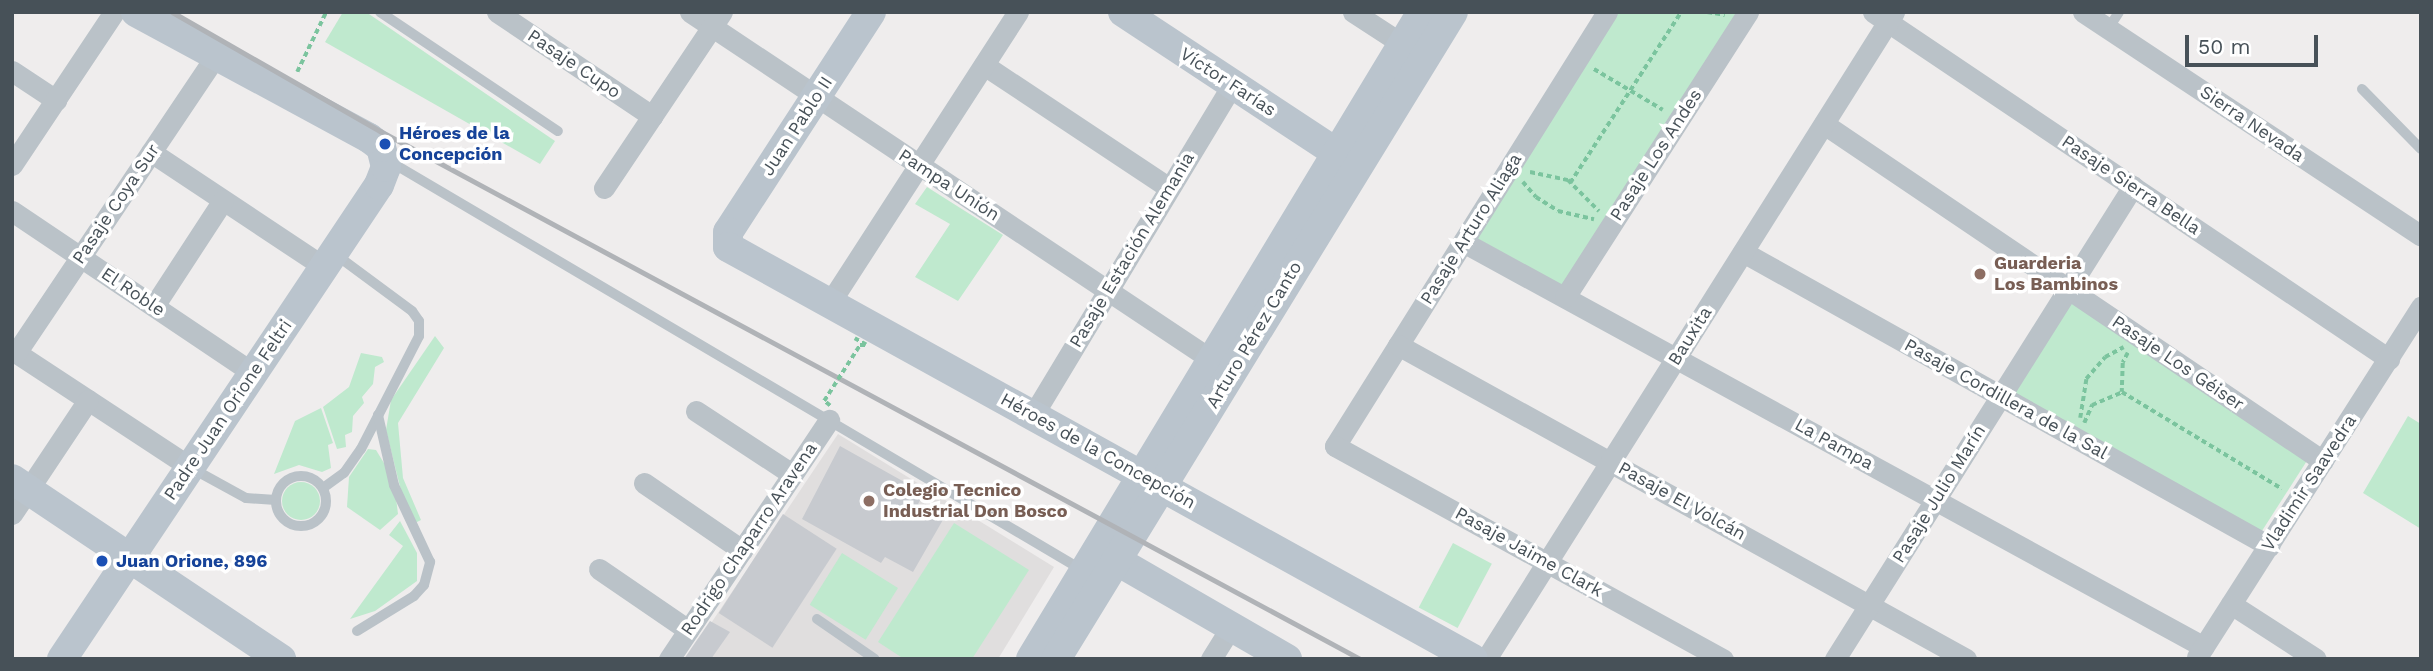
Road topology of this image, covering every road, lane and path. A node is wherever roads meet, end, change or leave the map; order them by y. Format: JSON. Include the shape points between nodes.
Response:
{"nodes":[{"id":1,"x":114,"y":12,"type":"edge"},
{"id":2,"x":136,"y":12,"type":"edge"},
{"id":3,"x":326,"y":12,"type":"edge"},
{"id":4,"x":380,"y":12,"type":"edge"},
{"id":5,"x":497,"y":12,"type":"edge"},
{"id":6,"x":690,"y":12,"type":"edge"},
{"id":7,"x":871,"y":12,"type":"edge"},
{"id":8,"x":1018,"y":12,"type":"edge"},
{"id":9,"x":1123,"y":12,"type":"edge"},
{"id":10,"x":1353,"y":12,"type":"edge"},
{"id":11,"x":1422,"y":12,"type":"edge"},
{"id":12,"x":1453,"y":12,"type":"edge"},
{"id":13,"x":1607,"y":12,"type":"edge"},
{"id":14,"x":1681,"y":12,"type":"edge"},
{"id":15,"x":1748,"y":12,"type":"edge"},
{"id":16,"x":2083,"y":12,"type":"edge"},
{"id":17,"x":1885,"y":16,"type":"edge"},
{"id":18,"x":717,"y":20,"type":"edge"},
{"id":19,"x":2114,"y":21,"type":"edge"},
{"id":20,"x":1412,"y":51,"type":"junction"},
{"id":21,"x":216,"y":55,"type":"junction"},
{"id":22,"x":1585,"y":64,"type":"dead end"},
{"id":23,"x":984,"y":65,"type":"junction"},
{"id":24,"x":12,"y":71,"type":"edge"},
{"id":25,"x":1232,"y":85,"type":"junction"},
{"id":26,"x":2362,"y":89,"type":"dead end"},
{"id":27,"x":1629,"y":90,"type":"junction"},
{"id":28,"x":286,"y":92,"type":"junction"},
{"id":29,"x":816,"y":97,"type":"junction"},
{"id":30,"x":56,"y":100,"type":"junction"},
{"id":31,"x":652,"y":116,"type":"junction"},
{"id":32,"x":1673,"y":117,"type":"dead end"},
{"id":33,"x":1824,"y":124,"type":"junction"},
{"id":34,"x":558,"y":131,"type":"dead end"},
{"id":35,"x":2421,"y":149,"type":"edge"},
{"id":36,"x":1334,"y":151,"type":"junction"},
{"id":37,"x":151,"y":152,"type":"junction"},
{"id":38,"x":386,"y":159,"type":"junction"},
{"id":39,"x":12,"y":165,"type":"edge"},
{"id":40,"x":919,"y":165,"type":"junction"},
{"id":41,"x":1516,"y":172,"type":"dead end"},
{"id":42,"x":1525,"y":172,"type":"dead end"},
{"id":43,"x":1570,"y":183,"type":"junction"},
{"id":44,"x":2133,"y":186,"type":"junction"},
{"id":45,"x":604,"y":188,"type":"dead end"},
{"id":46,"x":1169,"y":188,"type":"junction"},
{"id":47,"x":223,"y":200,"type":"junction"},
{"id":48,"x":12,"y":211,"type":"edge"},
{"id":49,"x":1601,"y":214,"type":"dead end"},
{"id":50,"x":1606,"y":221,"type":"dead end"},
{"id":51,"x":2421,"y":236,"type":"edge"},
{"id":52,"x":726,"y":242,"type":"joint"},
{"id":53,"x":1463,"y":242,"type":"junction"},
{"id":54,"x":1743,"y":252,"type":"junction"},
{"id":55,"x":80,"y":257,"type":"junction"},
{"id":56,"x":329,"y":260,"type":"junction"},
{"id":57,"x":2068,"y":289,"type":"junction"},
{"id":58,"x":1108,"y":290,"type":"junction"},
{"id":59,"x":1565,"y":298,"type":"junction"},
{"id":60,"x":829,"y":304,"type":"junction"},
{"id":61,"x":154,"y":306,"type":"junction"},
{"id":62,"x":2421,"y":307,"type":"edge"},
{"id":63,"x":855,"y":339,"type":"dead end"},
{"id":64,"x":1398,"y":345,"type":"junction"},
{"id":65,"x":14,"y":352,"type":"edge"},
{"id":66,"x":1209,"y":358,"type":"junction"},
{"id":67,"x":1676,"y":358,"type":"junction"},
{"id":68,"x":2389,"y":359,"type":"junction"},
{"id":69,"x":253,"y":373,"type":"junction"},
{"id":70,"x":2122,"y":392,"type":"junction"},
{"id":71,"x":2001,"y":396,"type":"junction"},
{"id":72,"x":88,"y":400,"type":"junction"},
{"id":73,"x":696,"y":411,"type":"dead end"},
{"id":74,"x":830,"y":413,"type":"junction"},
{"id":75,"x":378,"y":415,"type":"junction"},
{"id":76,"x":1032,"y":415,"type":"junction"},
{"id":77,"x":2071,"y":424,"type":"dead end"},
{"id":78,"x":2084,"y":430,"type":"junction"},
{"id":79,"x":1335,"y":446,"type":"joint"},
{"id":80,"x":1611,"y":461,"type":"junction"},
{"id":81,"x":2323,"y":461,"type":"junction"},
{"id":82,"x":190,"y":467,"type":"junction"},
{"id":83,"x":792,"y":474,"type":"junction"},
{"id":84,"x":2290,"y":479,"type":"dead end"},
{"id":85,"x":1151,"y":481,"type":"junction"},
{"id":86,"x":644,"y":483,"type":"dead end"},
{"id":87,"x":323,"y":488,"type":"junction"},
{"id":88,"x":2283,"y":490,"type":"junction"},
{"id":89,"x":18,"y":494,"type":"edge"},
{"id":90,"x":2278,"y":499,"type":"dead end"},
{"id":91,"x":276,"y":500,"type":"junction"},
{"id":92,"x":1935,"y":500,"type":"junction"},
{"id":93,"x":2269,"y":546,"type":"junction"},
{"id":94,"x":742,"y":550,"type":"junction"},
{"id":95,"x":130,"y":557,"type":"junction"},
{"id":96,"x":1547,"y":562,"type":"junction"},
{"id":97,"x":1102,"y":567,"type":"junction"},
{"id":98,"x":598,"y":569,"type":"dead end"},
{"id":99,"x":2231,"y":604,"type":"junction"},
{"id":100,"x":1869,"y":605,"type":"junction"},
{"id":101,"x":817,"y":619,"type":"dead end"},
{"id":102,"x":1231,"y":627,"type":"junction"},
{"id":103,"x":688,"y":630,"type":"junction"},
{"id":104,"x":358,"y":631,"type":"dead end"},
{"id":105,"x":2200,"y":653,"type":"edge"},
{"id":106,"x":62,"y":659,"type":"edge"},
{"id":107,"x":281,"y":659,"type":"edge"},
{"id":108,"x":670,"y":659,"type":"edge"},
{"id":109,"x":875,"y":659,"type":"edge"},
{"id":110,"x":1031,"y":659,"type":"edge"},
{"id":111,"x":1056,"y":659,"type":"edge"},
{"id":112,"x":1211,"y":659,"type":"edge"},
{"id":113,"x":1287,"y":659,"type":"edge"},
{"id":114,"x":1473,"y":659,"type":"edge"},
{"id":115,"x":1486,"y":659,"type":"edge"},
{"id":116,"x":1723,"y":659,"type":"edge"},
{"id":117,"x":1835,"y":659,"type":"edge"},
{"id":118,"x":1966,"y":659,"type":"edge"},
{"id":119,"x":2316,"y":659,"type":"edge"}],
"edges":[{"from":1,"to":30,"type":"street"},
{"from":2,"to":21,"type":"street"},
{"from":3,"to":28,"type":"path"},
{"from":4,"to":34,"type":"lane"},
{"from":5,"to":31,"type":"street","name":"Pasaje Cupo"},
{"from":6,"to":18,"type":"street","name":"Pampa Unión"},
{"from":7,"to":29,"type":"street","name":"Juan Pablo II"},
{"from":8,"to":23,"type":"street"},
{"from":9,"to":25,"type":"street","name":"Víctor Farías"},
{"from":10,"to":20,"type":"street"},
{"from":11,"to":20,"type":"street","name":"Arturo Pérez Canto"},
{"from":12,"to":20,"type":"street","name":"Arturo Pérez Canto"},
{"from":13,"to":53,"type":"street","name":"Pasaje Arturo Aliaga"},
{"from":14,"to":27,"type":"path"},
{"from":15,"to":59,"type":"street","name":"Pasaje Los Andes"},
{"from":16,"to":19,"type":"street","name":"Sierra Nevada"},
{"from":17,"to":33,"type":"street","name":"Bauxita"},
{"from":17,"to":44,"type":"street","name":"Pasaje Sierra Bella"},
{"from":18,"to":29,"type":"street","name":"Pampa Unión"},
{"from":18,"to":31,"type":"street"},
{"from":19,"to":51,"type":"street","name":"Sierra Nevada"},
{"from":20,"to":36,"type":"street","name":"Arturo Pérez Canto"},
{"from":20,"to":85,"type":"street","name":"Arturo Pérez Canto"},
{"from":21,"to":28,"type":"street"},
{"from":21,"to":37,"type":"street","name":"Pasaje Coya Sur"},
{"from":22,"to":27,"type":"path"},
{"from":23,"to":40,"type":"street"},
{"from":23,"to":46,"type":"street"},
{"from":24,"to":30,"type":"street"},
{"from":25,"to":36,"type":"street","name":"Víctor Farías"},
{"from":25,"to":46,"type":"street","name":"Pasaje Estación Alemania"},
{"from":26,"to":35,"type":"lane"},
{"from":27,"to":32,"type":"path"},
{"from":27,"to":43,"type":"path"},
{"from":28,"to":38,"type":"street","via":[[376,142]]},
{"from":29,"to":40,"type":"street","name":"Pampa Unión"},
{"from":29,"to":52,"type":"street","name":"Juan Pablo II"},
{"from":30,"to":39,"type":"street"},
{"from":31,"to":45,"type":"street"},
{"from":33,"to":54,"type":"street","name":"Bauxita"},
{"from":33,"to":57,"type":"street","name":"Pasaje Los Géiser"},
{"from":36,"to":66,"type":"street","name":"Arturo Pérez Canto"},
{"from":37,"to":47,"type":"street"},
{"from":37,"to":55,"type":"street","name":"Pasaje Coya Sur"},
{"from":38,"to":56,"type":"street","name":"Padre Juan Orione Feltri","via":[[379,185]]},
{"from":38,"to":74,"type":"lane"},
{"from":40,"to":58,"type":"street","name":"Pampa Unión"},
{"from":40,"to":60,"type":"street"},
{"from":41,"to":50,"type":"path","via":[[1545,204],[1573,217]]},
{"from":42,"to":43,"type":"path"},
{"from":43,"to":49,"type":"path"},
{"from":44,"to":57,"type":"street","name":"Pasaje Julio Marín"},
{"from":44,"to":68,"type":"street","name":"Pasaje Sierra Bella"},
{"from":46,"to":58,"type":"street","name":"Pasaje Estación Alemania"},
{"from":47,"to":56,"type":"street"},
{"from":47,"to":61,"type":"street"},
{"from":48,"to":55,"type":"street","name":"El Roble"},
{"from":52,"to":60,"type":"street","name":"Héroes de la Concepción","via":[[732,251]]},
{"from":53,"to":59,"type":"street","name":"La Pampa"},
{"from":53,"to":64,"type":"street","name":"Pasaje Arturo Aliaga"},
{"from":54,"to":67,"type":"street","name":"Bauxita"},
{"from":54,"to":71,"type":"street","name":"Pasaje Cordillera de la Sal"},
{"from":55,"to":61,"type":"street","name":"El Roble"},
{"from":55,"to":65,"type":"street","name":"Pasaje Coya Sur"},
{"from":56,"to":69,"type":"street","name":"Padre Juan Orione Feltri"},
{"from":56,"to":75,"type":"lane","via":[[412,311],[419,321],[419,336]]},
{"from":57,"to":71,"type":"street","name":"Pasaje Julio Marín"},
{"from":57,"to":81,"type":"street","name":"Pasaje Los Géiser"},
{"from":58,"to":66,"type":"street","name":"Pampa Unión"},
{"from":58,"to":76,"type":"street","name":"Pasaje Estación Alemania"},
{"from":59,"to":67,"type":"street","name":"La Pampa"},
{"from":60,"to":76,"type":"street","name":"Héroes de la Concepción"},
{"from":61,"to":69,"type":"street","name":"El Roble"},
{"from":62,"to":68,"type":"street","name":"Vladimir Saavedra"},
{"from":63,"to":74,"type":"path","bridge":true,"via":[[866,345],[860,345],[824,401]]},
{"from":64,"to":79,"type":"street","name":"Pasaje Arturo Aliaga"},
{"from":64,"to":80,"type":"street","name":"Pasaje El Volcán"},
{"from":65,"to":72,"type":"street"},
{"from":66,"to":85,"type":"street","name":"Arturo Pérez Canto"},
{"from":67,"to":80,"type":"street","name":"Bauxita"},
{"from":67,"to":92,"type":"street","name":"La Pampa"},
{"from":68,"to":81,"type":"street","name":"Vladimir Saavedra"},
{"from":69,"to":82,"type":"street","name":"Padre Juan Orione Feltri"},
{"from":70,"to":78,"type":"path","via":[[2092,405]]},
{"from":70,"to":78,"type":"path","via":[[2123,363],[2136,344],[2105,357],[2086,379],[2078,410]]},
{"from":70,"to":88,"type":"path"},
{"from":71,"to":92,"type":"street","name":"Pasaje Julio Marín"},
{"from":71,"to":93,"type":"street","name":"Pasaje Cordillera de la Sal"},
{"from":72,"to":82,"type":"street"},
{"from":72,"to":89,"type":"street"},
{"from":73,"to":83,"type":"street"},
{"from":74,"to":83,"type":"street","name":"Rodrigo Chaparro Aravena"},
{"from":74,"to":97,"type":"lane"},
{"from":75,"to":87,"type":"lane","via":[[344,473]]},
{"from":75,"to":104,"type":"lane","via":[[394,485],[430,562],[424,585],[414,596]]},
{"from":76,"to":85,"type":"street","name":"Héroes de la Concepción"},
{"from":77,"to":78,"type":"path"},
{"from":79,"to":96,"type":"street","name":"Pasaje Jaime Clark"},
{"from":80,"to":96,"type":"street","name":"Bauxita"},
{"from":80,"to":100,"type":"street","name":"Pasaje El Volcán"},
{"from":81,"to":93,"type":"street","name":"Vladimir Saavedra"},
{"from":82,"to":91,"type":"lane","via":[[246,498]]},
{"from":82,"to":95,"type":"street","name":"Padre Juan Orione Feltri"},
{"from":83,"to":94,"type":"street","name":"Rodrigo Chaparro Aravena"},
{"from":84,"to":88,"type":"path"},
{"from":85,"to":97,"type":"street","name":"Arturo Pérez Canto"},
{"from":85,"to":114,"type":"street","name":"Héroes de la Concepción"},
{"from":86,"to":94,"type":"street"},
{"from":87,"to":91,"type":"lane","via":[[312,478],[296,477],[282,485]]},
{"from":87,"to":91,"type":"lane","via":[[324,511],[307,525],[286,520]]},
{"from":88,"to":90,"type":"path"},
{"from":89,"to":95,"type":"street"},
{"from":92,"to":100,"type":"street","name":"Pasaje Julio Marín"},
{"from":92,"to":105,"type":"street","name":"La Pampa"},
{"from":93,"to":99,"type":"street","name":"Vladimir Saavedra"},
{"from":94,"to":103,"type":"street","name":"Rodrigo Chaparro Aravena"},
{"from":95,"to":106,"type":"street","name":"Padre Juan Orione Feltri"},
{"from":95,"to":107,"type":"street"},
{"from":96,"to":115,"type":"street","name":"Bauxita"},
{"from":96,"to":116,"type":"street","name":"Pasaje Jaime Clark"},
{"from":97,"to":102,"type":"street"},
{"from":97,"to":110,"type":"street","name":"Arturo Pérez Canto"},
{"from":97,"to":111,"type":"street","name":"Arturo Pérez Canto"},
{"from":98,"to":103,"type":"street"},
{"from":99,"to":105,"type":"street","name":"Vladimir Saavedra"},
{"from":99,"to":119,"type":"street"},
{"from":100,"to":117,"type":"street","name":"Pasaje Julio Marín"},
{"from":100,"to":118,"type":"street","name":"Pasaje El Volcán"},
{"from":101,"to":109,"type":"lane"},
{"from":102,"to":112,"type":"street"},
{"from":102,"to":113,"type":"street"},
{"from":103,"to":108,"type":"street","name":"Rodrigo Chaparro Aravena"}]}
